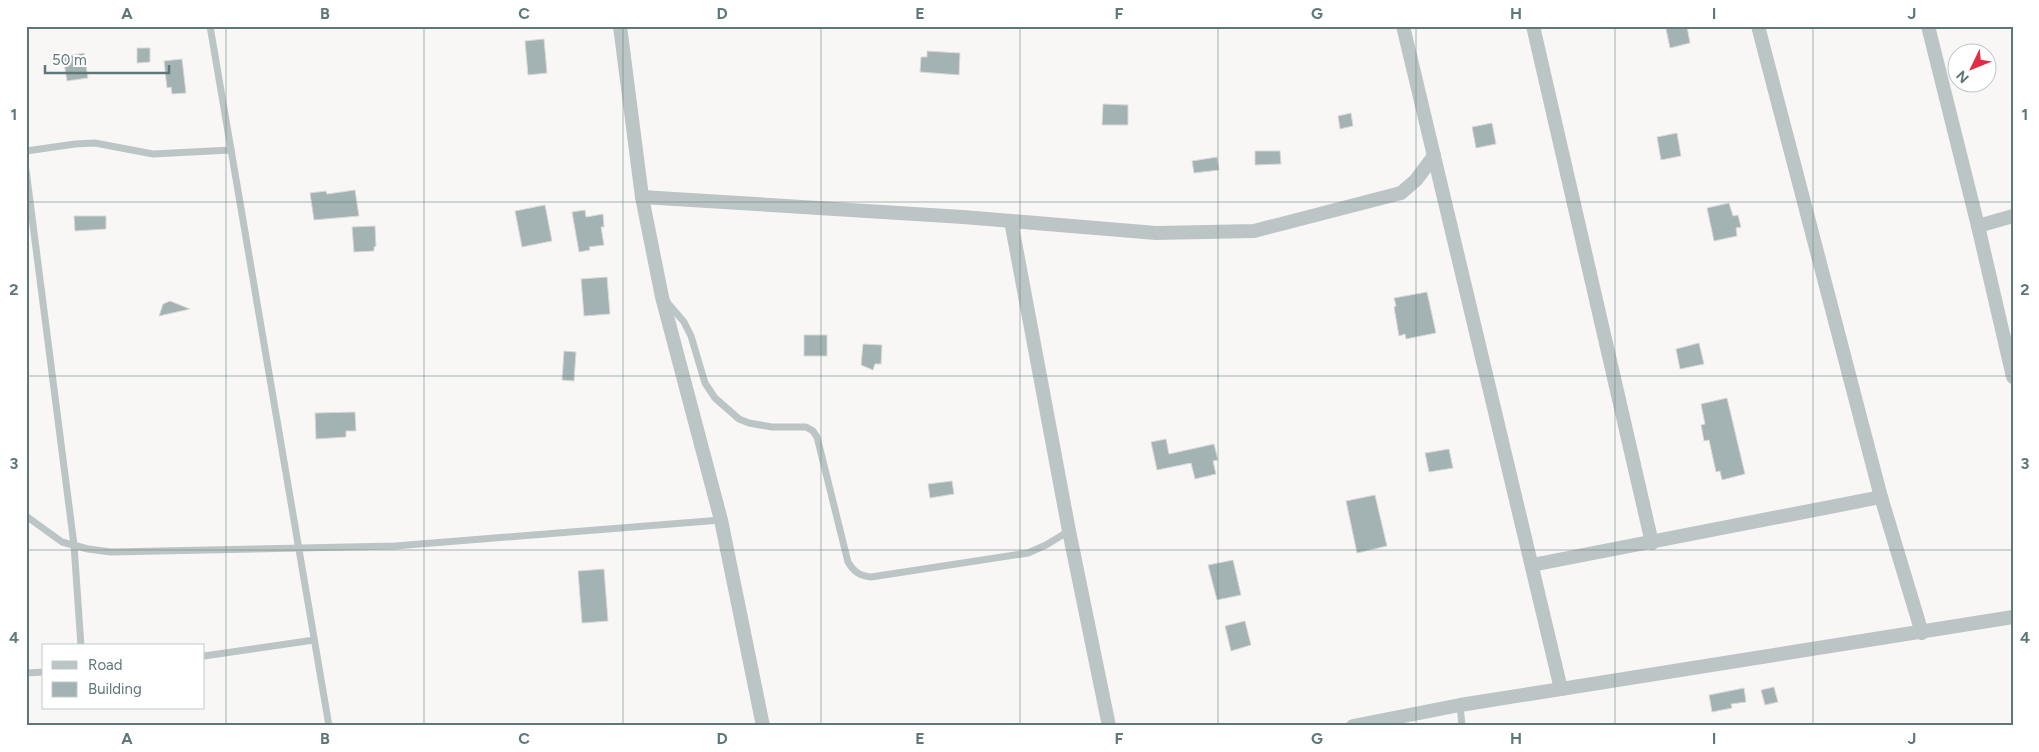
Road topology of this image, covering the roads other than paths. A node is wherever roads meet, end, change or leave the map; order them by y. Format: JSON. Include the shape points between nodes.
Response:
{"nodes":[{"id":1,"x":210,"y":26,"type":"edge"},
{"id":2,"x":620,"y":26,"type":"edge"},
{"id":3,"x":1403,"y":26,"type":"edge"},
{"id":4,"x":1533,"y":26,"type":"edge"},
{"id":5,"x":1758,"y":26,"type":"edge"},
{"id":6,"x":1928,"y":26,"type":"edge"},
{"id":7,"x":231,"y":150,"type":"junction"},
{"id":8,"x":26,"y":151,"type":"edge"},
{"id":9,"x":1434,"y":156,"type":"junction"},
{"id":10,"x":26,"y":170,"type":"edge"},
{"id":11,"x":642,"y":197,"type":"junction"},
{"id":12,"x":2013,"y":216,"type":"edge"},
{"id":13,"x":1011,"y":221,"type":"junction"},
{"id":14,"x":1978,"y":226,"type":"junction"},
{"id":15,"x":662,"y":297,"type":"junction"},
{"id":16,"x":2013,"y":377,"type":"edge"},
{"id":17,"x":1881,"y":497,"type":"junction"},
{"id":18,"x":26,"y":516,"type":"edge"},
{"id":19,"x":721,"y":520,"type":"junction"},
{"id":20,"x":1069,"y":531,"type":"junction"},
{"id":21,"x":1652,"y":543,"type":"junction"},
{"id":22,"x":74,"y":546,"type":"junction"},
{"id":23,"x":298,"y":548,"type":"junction"},
{"id":24,"x":1532,"y":565,"type":"junction"},
{"id":25,"x":2013,"y":617,"type":"edge"},
{"id":26,"x":1922,"y":633,"type":"junction"},
{"id":27,"x":314,"y":640,"type":"junction"},
{"id":28,"x":81,"y":644,"type":"edge"},
{"id":29,"x":205,"y":656,"type":"edge"},
{"id":30,"x":42,"y":672,"type":"edge"},
{"id":31,"x":26,"y":673,"type":"edge"},
{"id":32,"x":1561,"y":689,"type":"junction"},
{"id":33,"x":1460,"y":705,"type":"junction"},
{"id":34,"x":329,"y":726,"type":"edge"},
{"id":35,"x":763,"y":726,"type":"edge"},
{"id":36,"x":1109,"y":726,"type":"edge"},
{"id":37,"x":1353,"y":726,"type":"edge"},
{"id":38,"x":1462,"y":726,"type":"edge"}],
"edges":[{"from":1,"to":7,"type":"lane"},
{"from":2,"to":11,"type":"street"},
{"from":3,"to":9,"type":"street"},
{"from":4,"to":21,"type":"street"},
{"from":5,"to":17,"type":"street"},
{"from":6,"to":14,"type":"street"},
{"from":7,"to":8,"type":"lane","via":[[153,154],[96,143]]},
{"from":7,"to":23,"type":"lane"},
{"from":9,"to":13,"type":"street","via":[[1416,180],[1401,193],[1254,230],[1156,233]]},
{"from":9,"to":24,"type":"street"},
{"from":10,"to":22,"type":"lane"},
{"from":11,"to":13,"type":"street"},
{"from":11,"to":15,"type":"street"},
{"from":12,"to":14,"type":"street"},
{"from":13,"to":20,"type":"street"},
{"from":14,"to":16,"type":"street"},
{"from":15,"to":19,"type":"street"},
{"from":15,"to":20,"type":"lane","via":[[684,322],[704,383],[715,398],[739,419],[749,423],[806,427],[813,431],[848,562],[860,576],[871,578],[1028,553]]},
{"from":17,"to":21,"type":"street"},
{"from":17,"to":26,"type":"street"},
{"from":18,"to":22,"type":"lane","via":[[62,542]]},
{"from":19,"to":23,"type":"lane","via":[[396,546]]},
{"from":19,"to":35,"type":"street"},
{"from":20,"to":36,"type":"street"},
{"from":21,"to":24,"type":"street"},
{"from":22,"to":23,"type":"lane","via":[[111,552]]},
{"from":22,"to":28,"type":"lane"},
{"from":23,"to":27,"type":"lane"},
{"from":24,"to":32,"type":"street"},
{"from":25,"to":26,"type":"street"},
{"from":26,"to":32,"type":"street"},
{"from":27,"to":29,"type":"lane"},
{"from":27,"to":34,"type":"lane"},
{"from":30,"to":31,"type":"lane"},
{"from":32,"to":33,"type":"street"},
{"from":33,"to":37,"type":"street"},
{"from":33,"to":38,"type":"lane"}]}
